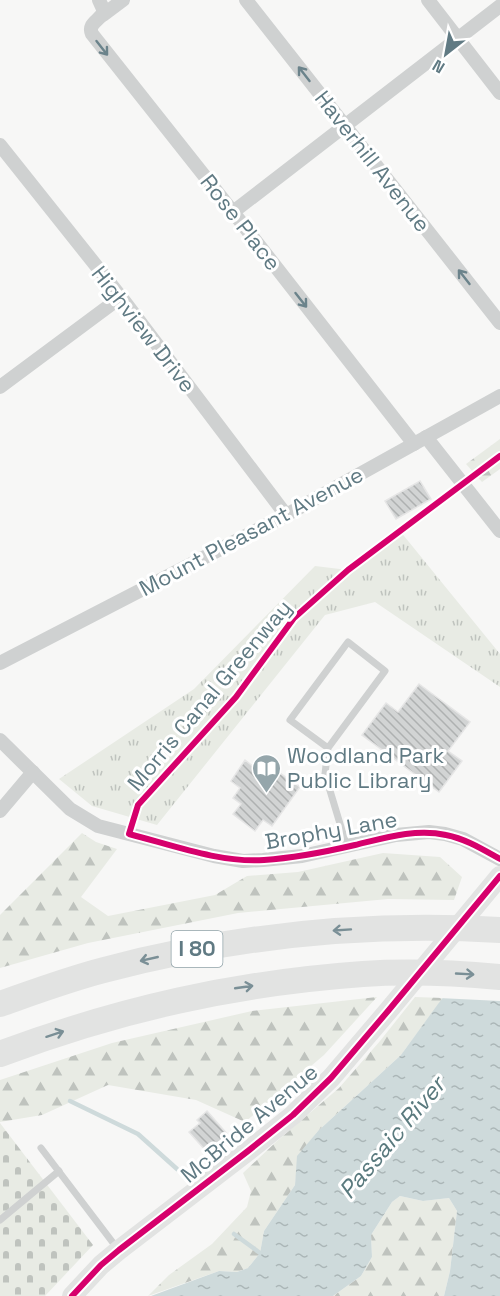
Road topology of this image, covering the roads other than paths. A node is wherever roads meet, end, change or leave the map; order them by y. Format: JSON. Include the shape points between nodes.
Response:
{"nodes":[{"id":1,"x":99,"y":0,"type":"edge"},
{"id":2,"x":123,"y":0,"type":"edge"},
{"id":3,"x":246,"y":0,"type":"edge"},
{"id":4,"x":428,"y":0,"type":"edge"},
{"id":5,"x":500,"y":6,"type":"edge"},
{"id":6,"x":104,"y":15,"type":"junction"},
{"id":7,"x":458,"y":38,"type":"junction"},
{"id":8,"x":500,"y":93,"type":"edge"},
{"id":9,"x":345,"y":126,"type":"junction"},
{"id":10,"x":0,"y":145,"type":"edge"},
{"id":11,"x":233,"y":212,"type":"junction"},
{"id":12,"x":122,"y":297,"type":"junction"},
{"id":13,"x":500,"y":323,"type":"edge"},
{"id":14,"x":0,"y":387,"type":"edge"},
{"id":15,"x":500,"y":396,"type":"edge"},
{"id":16,"x":426,"y":437,"type":"junction"},
{"id":17,"x":414,"y":444,"type":"junction"},
{"id":18,"x":286,"y":515,"type":"junction"},
{"id":19,"x":500,"y":531,"type":"edge"},
{"id":20,"x":0,"y":663,"type":"edge"},
{"id":21,"x":0,"y":740,"type":"edge"},
{"id":22,"x":328,"y":748,"type":"junction"},
{"id":23,"x":33,"y":772,"type":"junction"},
{"id":24,"x":0,"y":811,"type":"edge"},
{"id":25,"x":347,"y":847,"type":"junction"},
{"id":26,"x":500,"y":859,"type":"edge"},
{"id":27,"x":500,"y":876,"type":"edge"},
{"id":28,"x":500,"y":930,"type":"edge"},
{"id":29,"x":500,"y":977,"type":"edge"},
{"id":30,"x":0,"y":1004,"type":"edge"},
{"id":31,"x":0,"y":1054,"type":"edge"},
{"id":32,"x":42,"y":1148,"type":"dead end"},
{"id":33,"x":59,"y":1171,"type":"junction"},
{"id":34,"x":0,"y":1220,"type":"edge"},
{"id":35,"x":119,"y":1250,"type":"junction"},
{"id":36,"x":72,"y":1296,"type":"edge"}],
"edges":[{"from":1,"to":6,"type":"street"},
{"from":2,"to":6,"type":"street"},
{"from":9,"to":3,"type":"street","name":"Haverhill Avenue","one_way":true},
{"from":4,"to":7,"type":"street"},
{"from":5,"to":7,"type":"street"},
{"from":6,"to":11,"type":"street","name":"Rose Place","one_way":true,"via":[[91,26],[92,34]]},
{"from":7,"to":8,"type":"street"},
{"from":7,"to":9,"type":"street"},
{"from":9,"to":11,"type":"street"},
{"from":13,"to":9,"type":"street","name":"Haverhill Avenue","one_way":true},
{"from":10,"to":12,"type":"street","name":"Highview Drive"},
{"from":11,"to":17,"type":"street","name":"Rose Place","one_way":true},
{"from":12,"to":14,"type":"street"},
{"from":12,"to":18,"type":"street","name":"Highview Drive"},
{"from":15,"to":16,"type":"street","name":"Mount Pleasant Avenue"},
{"from":16,"to":17,"type":"street","name":"Mount Pleasant Avenue"},
{"from":16,"to":19,"type":"street"},
{"from":17,"to":18,"type":"street","name":"Mount Pleasant Avenue"},
{"from":18,"to":20,"type":"street","name":"Mount Pleasant Avenue"},
{"from":21,"to":23,"type":"street","name":"Brophy Lane"},
{"from":22,"to":22,"type":"lane","via":[[385,671],[348,642],[290,720]]},
{"from":22,"to":25,"type":"lane","via":[[325,774]]},
{"from":23,"to":24,"type":"street"},
{"from":23,"to":25,"type":"street","name":"Brophy Lane","via":[[70,809],[98,826],[214,856],[263,860]]},
{"from":25,"to":26,"type":"street","name":"Brophy Lane","via":[[429,832],[463,839]]},
{"from":27,"to":35,"type":"main road","name":"McBride Avenue","via":[[331,1078],[248,1151]]},
{"from":28,"to":30,"type":"highway","number":"I 80","one_way":true,"via":[[400,928],[256,939],[102,971]]},
{"from":31,"to":29,"type":"highway","number":"I 80","one_way":true,"via":[[93,1021],[265,984],[365,974]]},
{"from":32,"to":33,"type":"lane"},
{"from":33,"to":34,"type":"lane"},
{"from":33,"to":35,"type":"lane"},
{"from":35,"to":36,"type":"main road","name":"McBride Avenue"}]}
